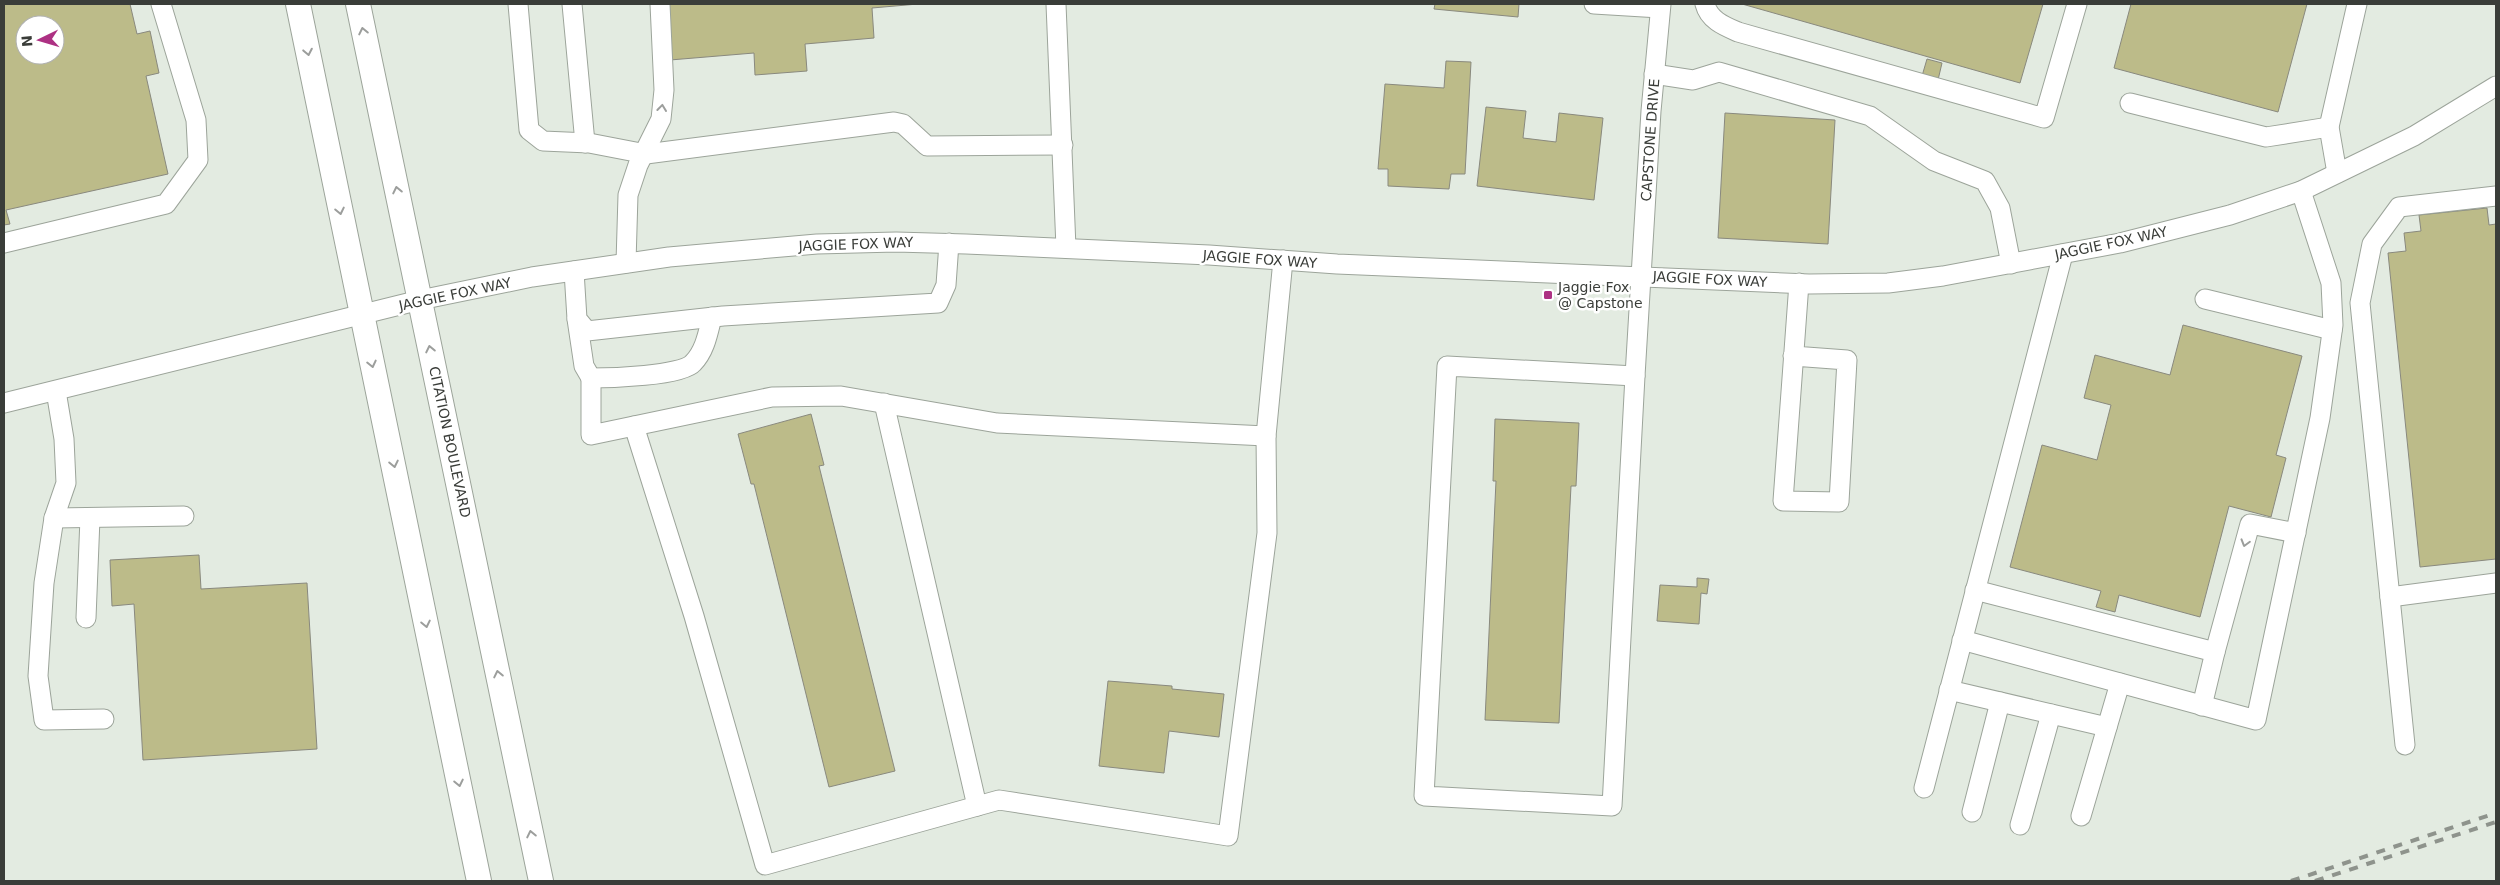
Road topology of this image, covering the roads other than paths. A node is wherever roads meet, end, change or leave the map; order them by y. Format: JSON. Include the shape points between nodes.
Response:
{"nodes":[{"id":1,"x":162,"y":4,"type":"edge"},
{"id":2,"x":298,"y":4,"type":"edge"},
{"id":3,"x":358,"y":4,"type":"edge"},
{"id":4,"x":518,"y":4,"type":"edge"},
{"id":5,"x":572,"y":4,"type":"edge"},
{"id":6,"x":660,"y":4,"type":"edge"},
{"id":7,"x":1056,"y":4,"type":"edge"},
{"id":8,"x":1594,"y":4,"type":"edge"},
{"id":9,"x":1705,"y":4,"type":"edge"},
{"id":10,"x":2077,"y":4,"type":"edge"},
{"id":11,"x":2358,"y":4,"type":"edge"},
{"id":12,"x":1660,"y":6,"type":"edge"},
{"id":13,"x":1654,"y":74,"type":"junction"},
{"id":14,"x":2496,"y":86,"type":"edge"},
{"id":15,"x":2130,"y":103,"type":"dead end"},
{"id":16,"x":2329,"y":127,"type":"junction"},
{"id":17,"x":585,"y":143,"type":"junction"},
{"id":18,"x":1063,"y":145,"type":"junction"},
{"id":19,"x":646,"y":154,"type":"junction"},
{"id":20,"x":2337,"y":173,"type":"junction"},
{"id":21,"x":2301,"y":191,"type":"junction"},
{"id":22,"x":2496,"y":196,"type":"edge"},
{"id":23,"x":4,"y":243,"type":"edge"},
{"id":24,"x":949,"y":243,"type":"junction"},
{"id":25,"x":1066,"y":248,"type":"junction"},
{"id":26,"x":2062,"y":254,"type":"junction"},
{"id":27,"x":1283,"y":260,"type":"junction"},
{"id":28,"x":626,"y":263,"type":"junction"},
{"id":29,"x":2011,"y":264,"type":"junction"},
{"id":30,"x":574,"y":270,"type":"junction"},
{"id":31,"x":1643,"y":276,"type":"junction"},
{"id":32,"x":1798,"y":284,"type":"junction"},
{"id":33,"x":2205,"y":299,"type":"dead end"},
{"id":34,"x":420,"y":300,"type":"junction"},
{"id":35,"x":361,"y":316,"type":"junction"},
{"id":36,"x":712,"y":317,"type":"junction"},
{"id":37,"x":577,"y":319,"type":"junction"},
{"id":38,"x":2332,"y":330,"type":"junction"},
{"id":39,"x":1794,"y":356,"type":"junction"},
{"id":40,"x":1635,"y":376,"type":"junction"},
{"id":41,"x":591,"y":378,"type":"junction"},
{"id":42,"x":56,"y":391,"type":"junction"},
{"id":43,"x":4,"y":403,"type":"edge"},
{"id":44,"x":884,"y":403,"type":"junction"},
{"id":45,"x":634,"y":426,"type":"junction"},
{"id":46,"x":1266,"y":436,"type":"junction"},
{"id":47,"x":184,"y":516,"type":"dead end"},
{"id":48,"x":54,"y":518,"type":"junction"},
{"id":49,"x":90,"y":518,"type":"junction"},
{"id":50,"x":2296,"y":533,"type":"junction"},
{"id":51,"x":2496,"y":584,"type":"edge"},
{"id":52,"x":1975,"y":590,"type":"junction"},
{"id":53,"x":2390,"y":597,"type":"junction"},
{"id":54,"x":86,"y":618,"type":"dead end"},
{"id":55,"x":1962,"y":640,"type":"junction"},
{"id":56,"x":2215,"y":652,"type":"junction"},
{"id":57,"x":2120,"y":683,"type":"junction"},
{"id":58,"x":1949,"y":690,"type":"junction"},
{"id":59,"x":2000,"y":702,"type":"junction"},
{"id":60,"x":2202,"y":706,"type":"junction"},
{"id":61,"x":2052,"y":714,"type":"junction"},
{"id":62,"x":104,"y":719,"type":"dead end"},
{"id":63,"x":2107,"y":727,"type":"junction"},
{"id":64,"x":2405,"y":745,"type":"dead end"},
{"id":65,"x":1924,"y":788,"type":"dead end"},
{"id":66,"x":977,"y":806,"type":"junction"},
{"id":67,"x":1972,"y":812,"type":"dead end"},
{"id":68,"x":2081,"y":816,"type":"dead end"},
{"id":69,"x":2020,"y":826,"type":"dead end"},
{"id":70,"x":479,"y":881,"type":"edge"},
{"id":71,"x":542,"y":881,"type":"edge"}],
"edges":[{"from":1,"to":23,"type":"street","via":[[196,120],[198,160],[166,204]]},
{"from":2,"to":35,"type":"main road","one_way":true},
{"from":34,"to":3,"type":"main road","name":"CITATION BOULEVARD","one_way":true},
{"from":4,"to":17,"type":"street","via":[[529,130],[543,141]]},
{"from":5,"to":17,"type":"street"},
{"from":19,"to":6,"type":"street","one_way":true,"via":[[661,119],[664,90]]},
{"from":7,"to":18,"type":"street"},
{"from":8,"to":12,"type":"street"},
{"from":9,"to":10,"type":"street","via":[[1712,17],[1738,32],[2044,118]]},
{"from":11,"to":16,"type":"street"},
{"from":12,"to":13,"type":"street","name":"CAPSTONE DRIVE"},
{"from":13,"to":29,"type":"street","via":[[1693,80],[1720,72],[1870,116],[1934,161],[1985,181],[2000,208]]},
{"from":13,"to":31,"type":"street","name":"CAPSTONE DRIVE"},
{"from":14,"to":20,"type":"street","name":"JAGGIE FOX WAY","via":[[2414,136]]},
{"from":15,"to":16,"type":"street","via":[[2266,137]]},
{"from":16,"to":20,"type":"street"},
{"from":17,"to":19,"type":"street"},
{"from":18,"to":19,"type":"street","via":[[927,146],[903,124],[894,122]]},
{"from":18,"to":25,"type":"street"},
{"from":19,"to":28,"type":"street","via":[[638,165],[628,195]]},
{"from":20,"to":21,"type":"street","name":"JAGGIE FOX WAY"},
{"from":21,"to":26,"type":"street","name":"JAGGIE FOX WAY","via":[[2230,215]]},
{"from":21,"to":38,"type":"street","via":[[2331,283]]},
{"from":22,"to":53,"type":"street","via":[[2399,207],[2372,244],[2360,303]]},
{"from":24,"to":25,"type":"street","name":"JAGGIE FOX WAY"},
{"from":24,"to":28,"type":"street","name":"JAGGIE FOX WAY","via":[[817,244]]},
{"from":24,"to":36,"type":"street","via":[[946,285],[938,304]]},
{"from":25,"to":27,"type":"street","name":"JAGGIE FOX WAY"},
{"from":26,"to":29,"type":"street","name":"JAGGIE FOX WAY"},
{"from":26,"to":52,"type":"street"},
{"from":27,"to":31,"type":"street","name":"JAGGIE FOX WAY"},
{"from":27,"to":46,"type":"street"},
{"from":28,"to":30,"type":"street","name":"JAGGIE FOX WAY"},
{"from":29,"to":32,"type":"street","name":"JAGGIE FOX WAY","via":[[1888,283]]},
{"from":30,"to":34,"type":"street","name":"JAGGIE FOX WAY"},
{"from":30,"to":37,"type":"street"},
{"from":31,"to":32,"type":"street","name":"JAGGIE FOX WAY"},
{"from":31,"to":40,"type":"street","name":"CAPSTONE DRIVE"},
{"from":32,"to":39,"type":"street"},
{"from":33,"to":38,"type":"street"},
{"from":34,"to":35,"type":"street","name":"JAGGIE FOX WAY"},
{"from":71,"to":34,"type":"main road","name":"CITATION BOULEVARD","one_way":true},
{"from":35,"to":42,"type":"street","name":"JAGGIE FOX WAY"},
{"from":35,"to":70,"type":"main road","one_way":true},
{"from":36,"to":37,"type":"street","via":[[587,331]]},
{"from":36,"to":41,"type":"street","via":[[700,355],[692,366],[656,374]]},
{"from":37,"to":41,"type":"street","via":[[584,366]]},
{"from":38,"to":50,"type":"street","via":[[2320,418]]},
{"from":39,"to":39,"type":"street","via":[[1784,501],[1839,502],[1847,360]]},
{"from":40,"to":40,"type":"street","name":"CAPSTONE DRIVE","via":[[1447,366],[1424,796],[1612,806]]},
{"from":41,"to":45,"type":"street","via":[[591,435]]},
{"from":42,"to":43,"type":"street","name":"JAGGIE FOX WAY"},
{"from":42,"to":48,"type":"street","via":[[64,439],[66,483]]},
{"from":44,"to":45,"type":"street","via":[[841,396],[772,397]]},
{"from":44,"to":46,"type":"street","via":[[997,423]]},
{"from":44,"to":66,"type":"street"},
{"from":45,"to":66,"type":"street","via":[[694,616],[765,865]]},
{"from":46,"to":66,"type":"street","via":[[1267,533],[1228,836],[999,800]]},
{"from":47,"to":49,"type":"street"},
{"from":48,"to":49,"type":"street"},
{"from":48,"to":62,"type":"street","via":[[44,583],[38,676],[44,720]]},
{"from":49,"to":54,"type":"street"},
{"from":50,"to":56,"type":"street","one_way":true,"via":[[2250,524]]},
{"from":50,"to":60,"type":"street","via":[[2256,720]]},
{"from":51,"to":53,"type":"street"},
{"from":52,"to":55,"type":"street"},
{"from":52,"to":56,"type":"street"},
{"from":53,"to":64,"type":"street"},
{"from":55,"to":57,"type":"street"},
{"from":55,"to":58,"type":"street"},
{"from":56,"to":60,"type":"street"},
{"from":57,"to":60,"type":"street"},
{"from":57,"to":63,"type":"street"},
{"from":58,"to":59,"type":"street"},
{"from":58,"to":65,"type":"street"},
{"from":59,"to":61,"type":"street"},
{"from":59,"to":67,"type":"street"},
{"from":61,"to":63,"type":"street"},
{"from":61,"to":69,"type":"street"},
{"from":63,"to":68,"type":"street"}]}
